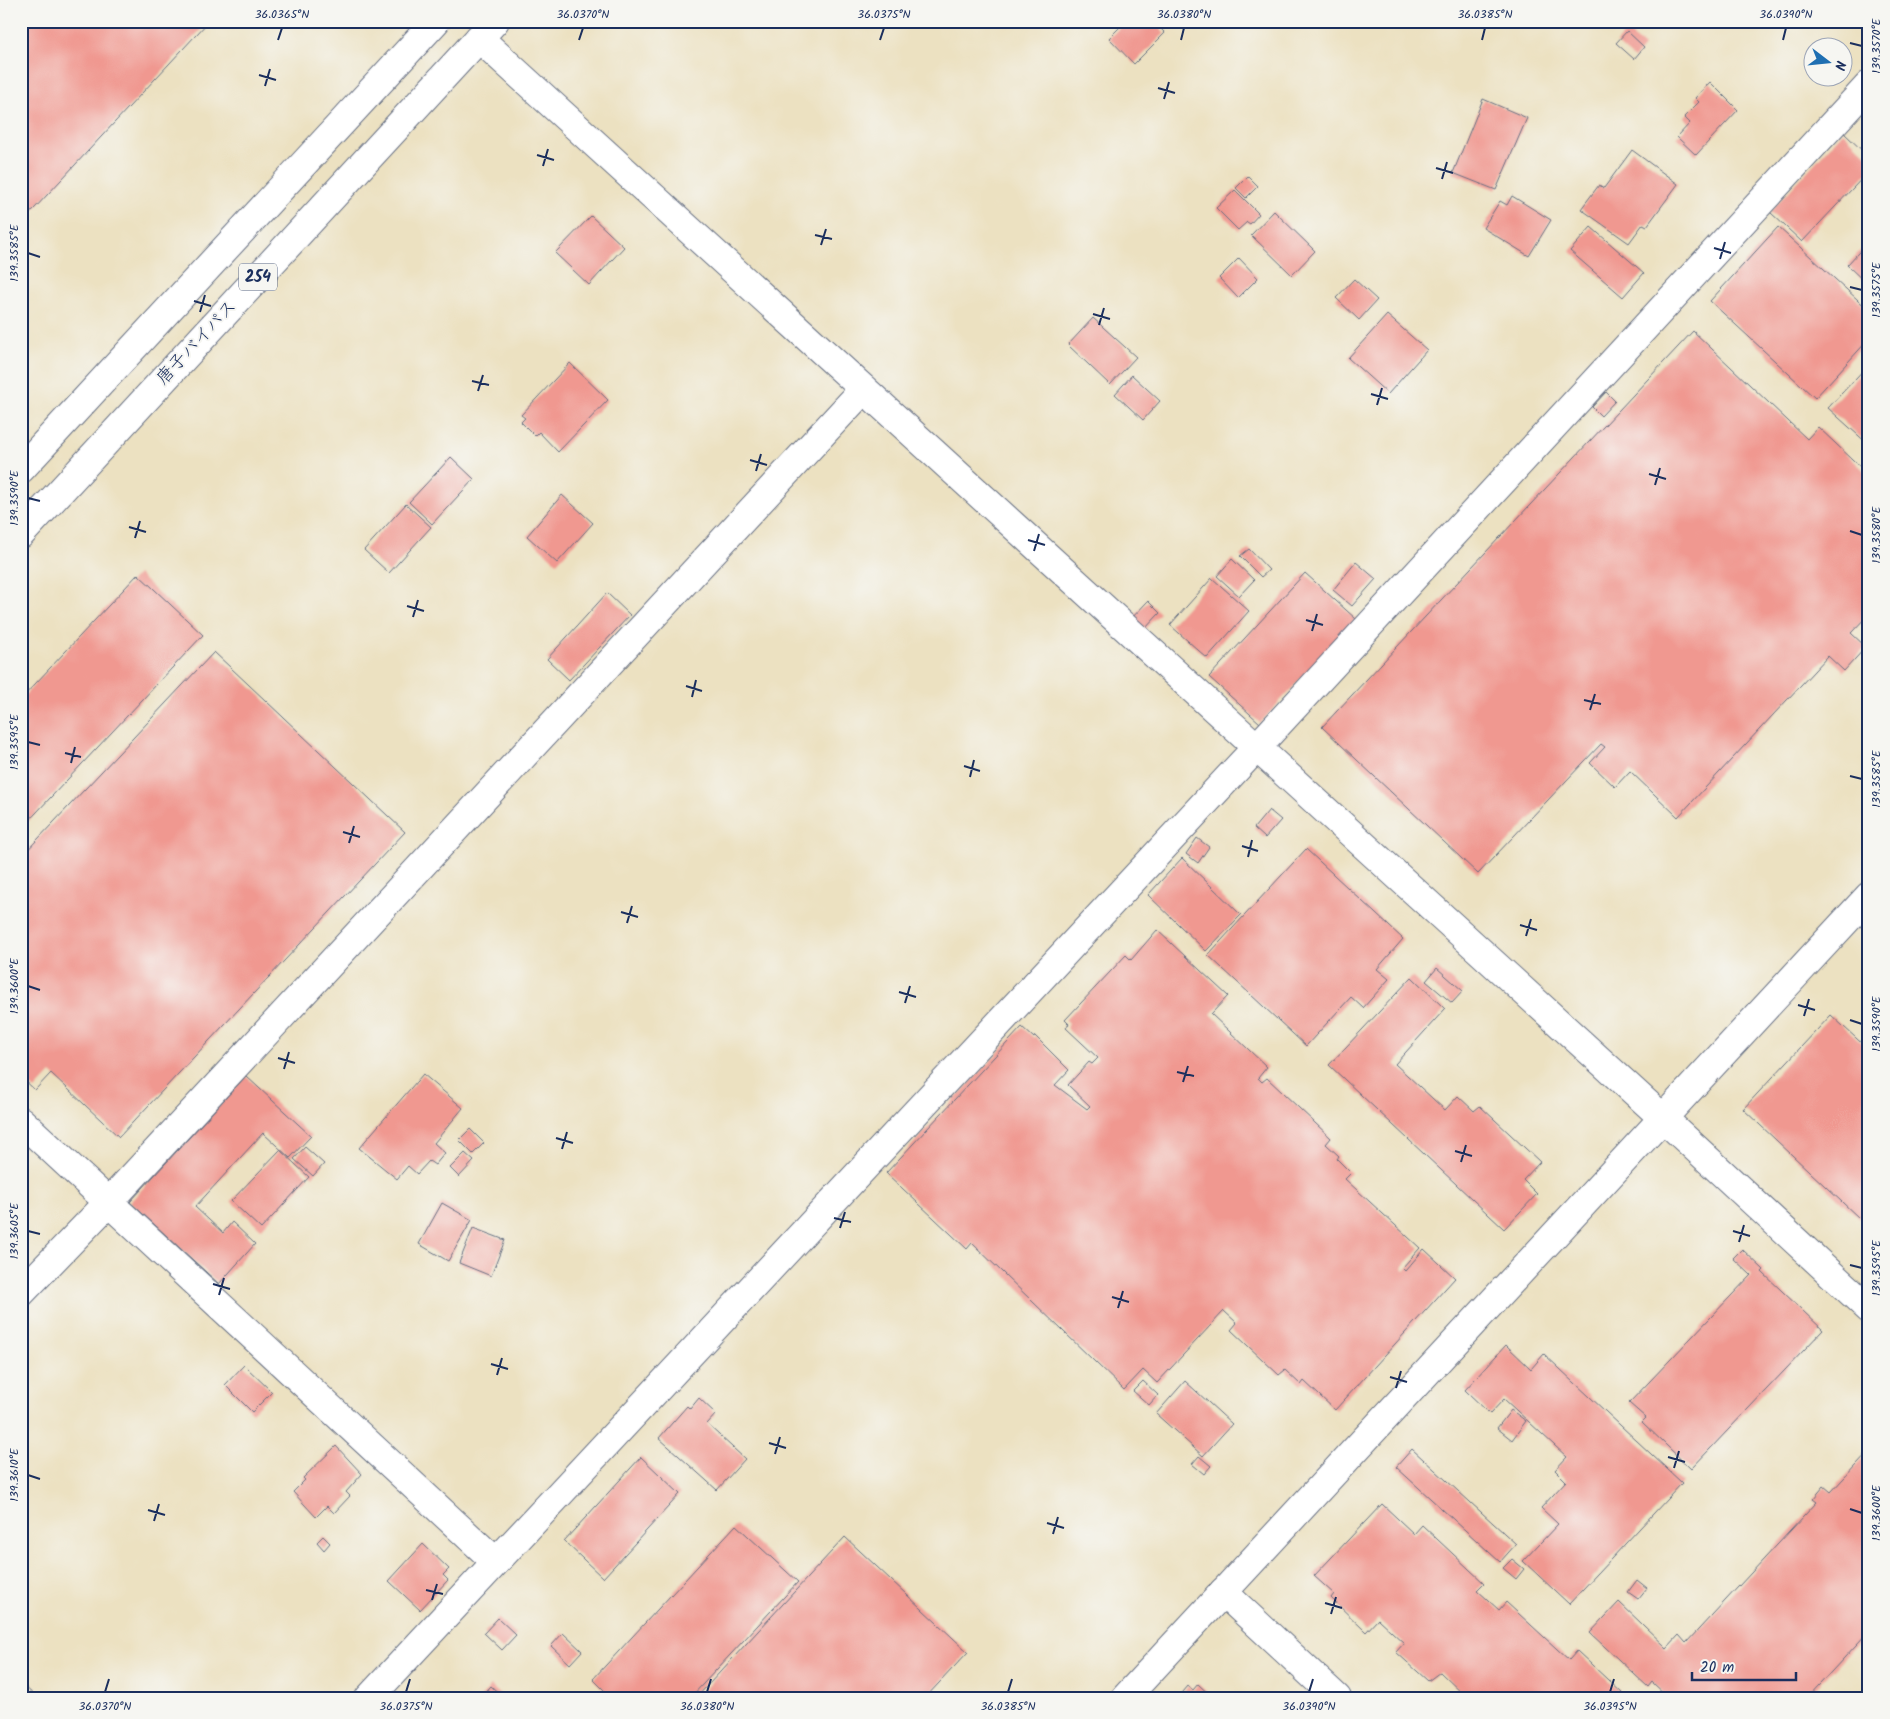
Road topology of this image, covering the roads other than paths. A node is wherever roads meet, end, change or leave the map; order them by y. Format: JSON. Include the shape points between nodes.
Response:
{"nodes":[{"id":1,"x":436,"y":21,"type":"edge"},
{"id":2,"x":487,"y":29,"type":"edge"},
{"id":3,"x":1869,"y":85,"type":"edge"},
{"id":4,"x":864,"y":389,"type":"junction"},
{"id":5,"x":21,"y":469,"type":"edge"},
{"id":6,"x":21,"y":534,"type":"edge"},
{"id":7,"x":1257,"y":747,"type":"junction"},
{"id":8,"x":1869,"y":896,"type":"edge"},
{"id":9,"x":1663,"y":1118,"type":"junction"},
{"id":10,"x":21,"y":1121,"type":"edge"},
{"id":11,"x":109,"y":1202,"type":"junction"},
{"id":12,"x":21,"y":1293,"type":"edge"},
{"id":13,"x":1869,"y":1309,"type":"edge"},
{"id":14,"x":495,"y":1562,"type":"junction"},
{"id":15,"x":1223,"y":1592,"type":"junction"},
{"id":16,"x":369,"y":1698,"type":"edge"},
{"id":17,"x":1125,"y":1698,"type":"edge"},
{"id":18,"x":1337,"y":1698,"type":"edge"}],
"edges":[{"from":1,"to":5,"type":"main road","number":"254"},
{"from":2,"to":4,"type":"main road"},
{"from":2,"to":6,"type":"main road","name":"唐子バイパス","number":"254"},
{"from":3,"to":7,"type":"main road"},
{"from":4,"to":7,"type":"main road"},
{"from":4,"to":11,"type":"main road"},
{"from":7,"to":9,"type":"main road"},
{"from":7,"to":14,"type":"main road"},
{"from":8,"to":9,"type":"main road"},
{"from":9,"to":13,"type":"main road"},
{"from":9,"to":15,"type":"main road"},
{"from":10,"to":11,"type":"main road"},
{"from":11,"to":12,"type":"main road"},
{"from":11,"to":14,"type":"main road"},
{"from":14,"to":16,"type":"main road"},
{"from":15,"to":17,"type":"main road"},
{"from":15,"to":18,"type":"main road"}]}
